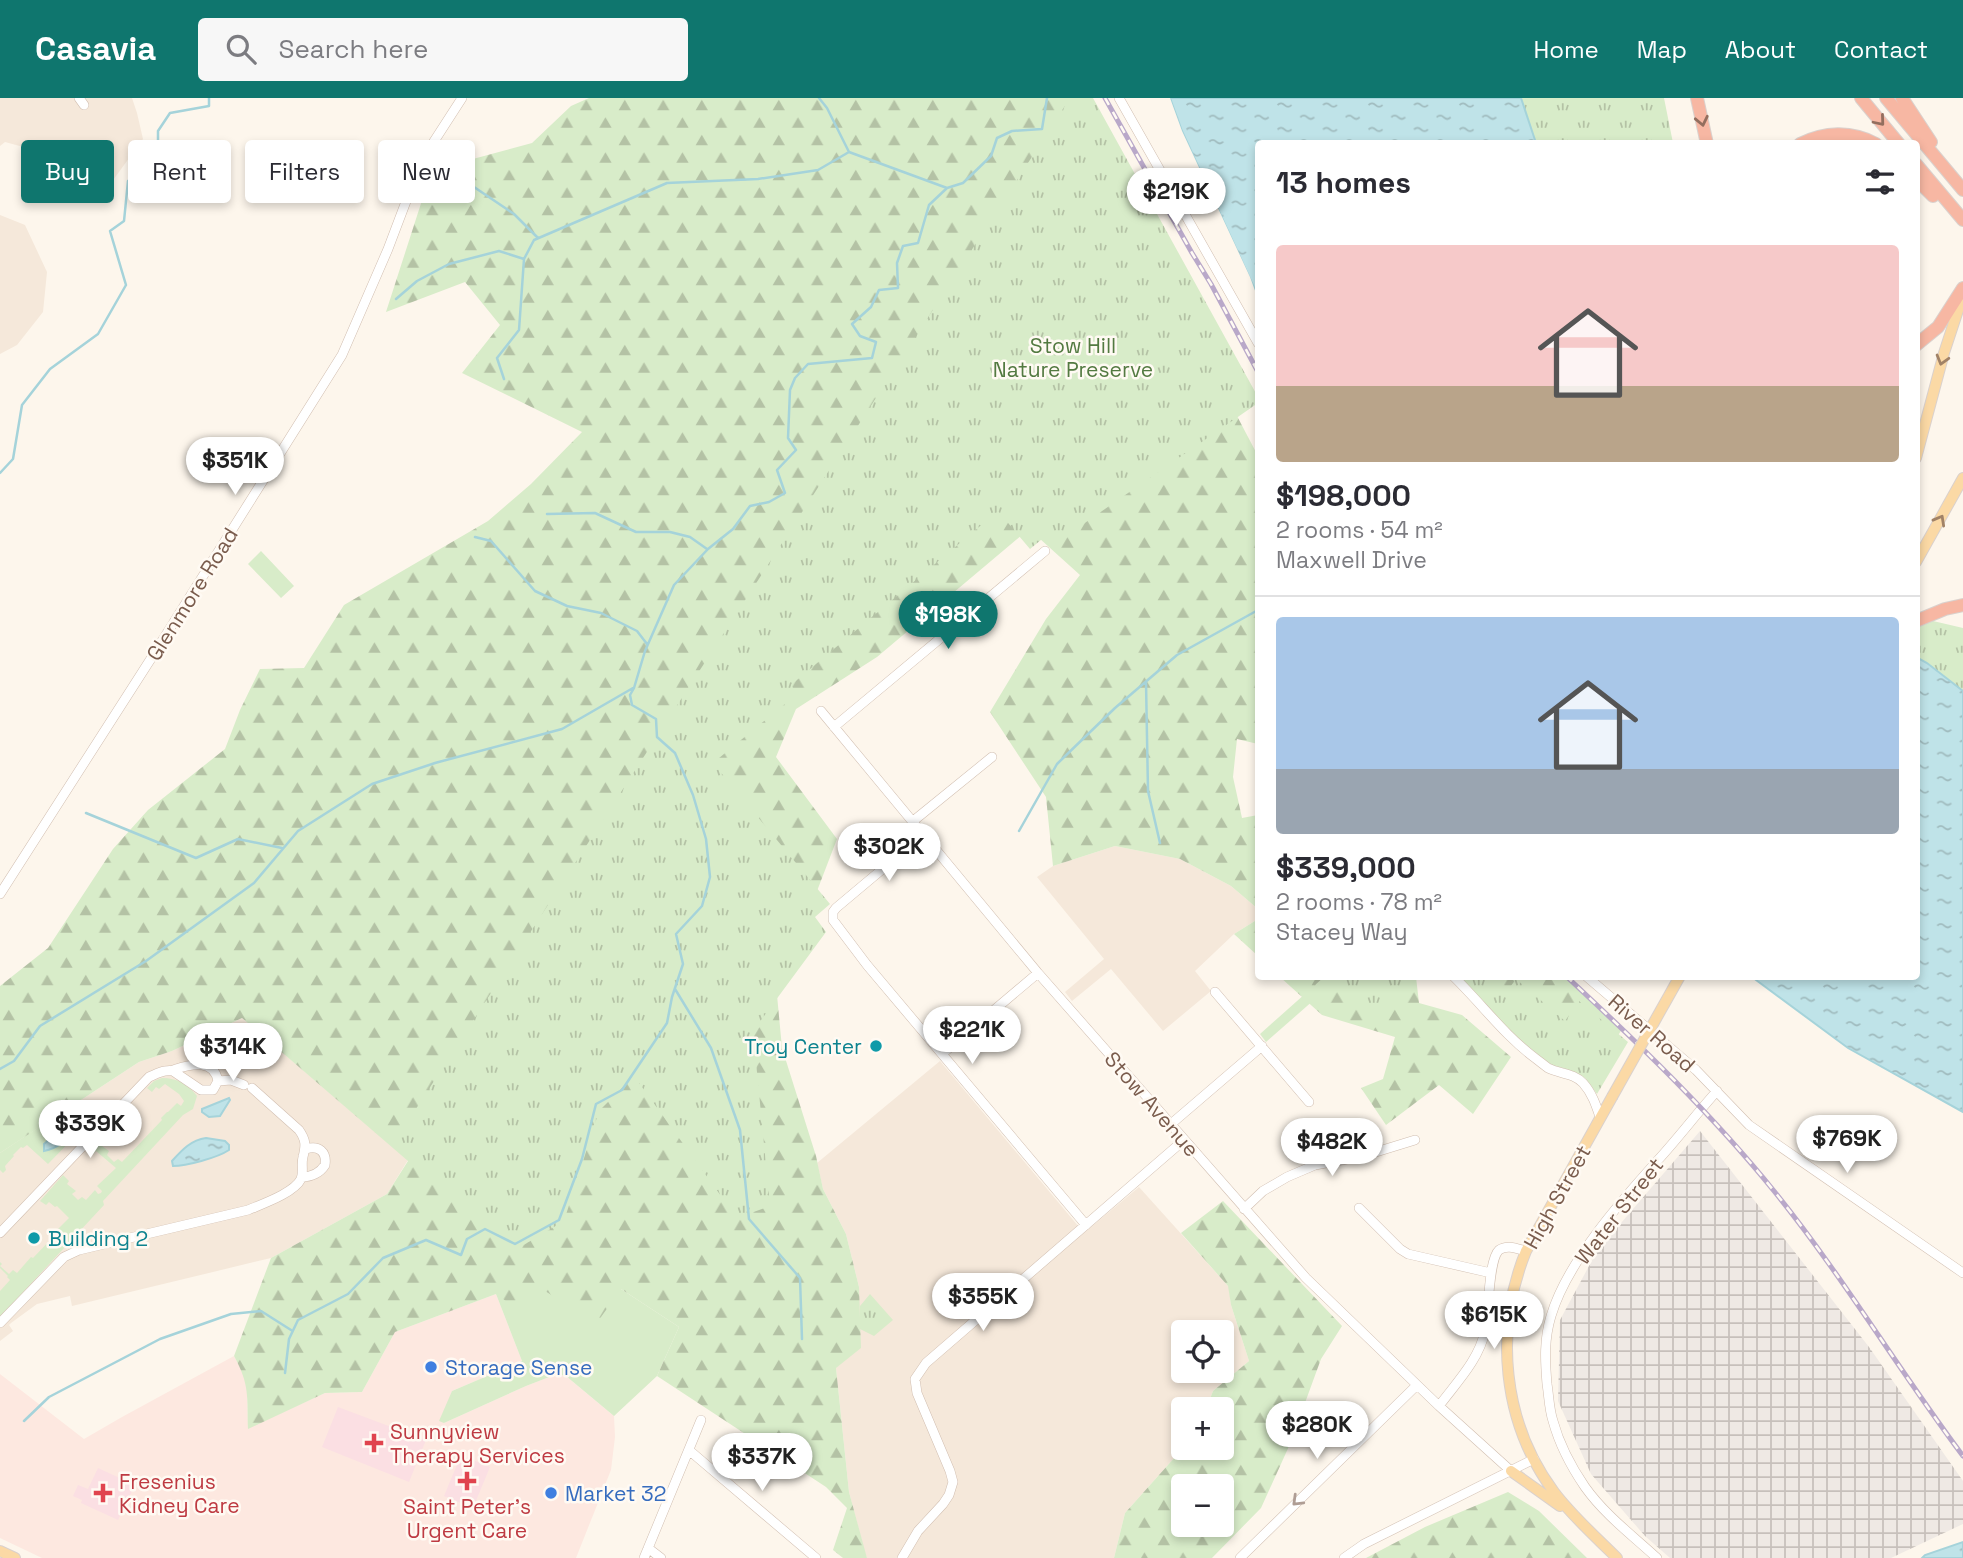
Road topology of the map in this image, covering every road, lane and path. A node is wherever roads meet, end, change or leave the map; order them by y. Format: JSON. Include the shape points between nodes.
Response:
{"nodes":[{"id":1,"x":461,"y":98,"type":"edge"},
{"id":2,"x":1119,"y":98,"type":"edge"},
{"id":3,"x":1697,"y":98,"type":"edge"},
{"id":4,"x":1861,"y":98,"type":"edge"},
{"id":5,"x":1886,"y":98,"type":"edge"},
{"id":6,"x":1902,"y":98,"type":"edge"},
{"id":7,"x":1706,"y":140,"type":"edge"},
{"id":8,"x":1808,"y":140,"type":"edge"},
{"id":9,"x":1866,"y":140,"type":"edge"},
{"id":10,"x":1896,"y":140,"type":"edge"},
{"id":11,"x":1920,"y":169,"type":"edge"},
{"id":12,"x":1920,"y":182,"type":"edge"},
{"id":13,"x":1963,"y":189,"type":"edge"},
{"id":14,"x":1963,"y":220,"type":"edge"},
{"id":15,"x":1963,"y":225,"type":"edge"},
{"id":16,"x":1963,"y":288,"type":"edge"},
{"id":17,"x":1963,"y":295,"type":"edge"},
{"id":18,"x":1255,"y":338,"type":"edge"},
{"id":19,"x":1920,"y":342,"type":"edge"},
{"id":20,"x":1920,"y":443,"type":"edge"},
{"id":21,"x":1963,"y":478,"type":"edge"},
{"id":22,"x":1045,"y":551,"type":"dead end"},
{"id":23,"x":1920,"y":555,"type":"edge"},
{"id":24,"x":1961,"y":605,"type":"edge"},
{"id":25,"x":1920,"y":619,"type":"edge"},
{"id":26,"x":821,"y":711,"type":"dead end"},
{"id":27,"x":834,"y":727,"type":"junction"},
{"id":28,"x":992,"y":757,"type":"dead end"},
{"id":29,"x":912,"y":822,"type":"junction"},
{"id":30,"x":923,"y":835,"type":"junction"},
{"id":31,"x":0,"y":894,"type":"edge"},
{"id":32,"x":1038,"y":973,"type":"junction"},
{"id":33,"x":1457,"y":980,"type":"edge"},
{"id":34,"x":1591,"y":980,"type":"edge"},
{"id":35,"x":1678,"y":980,"type":"edge"},
{"id":36,"x":1215,"y":992,"type":"dead end"},
{"id":37,"x":1262,"y":1046,"type":"junction"},
{"id":38,"x":942,"y":1055,"type":"junction"},
{"id":39,"x":173,"y":1071,"type":"junction"},
{"id":40,"x":218,"y":1081,"type":"junction"},
{"id":41,"x":1717,"y":1091,"type":"junction"},
{"id":42,"x":1309,"y":1102,"type":"dead end"},
{"id":43,"x":1600,"y":1117,"type":"junction"},
{"id":44,"x":1171,"y":1124,"type":"junction"},
{"id":45,"x":1184,"y":1140,"type":"junction"},
{"id":46,"x":1415,"y":1140,"type":"dead end"},
{"id":47,"x":306,"y":1149,"type":"junction"},
{"id":48,"x":302,"y":1177,"type":"junction"},
{"id":49,"x":1359,"y":1208,"type":"dead end"},
{"id":50,"x":1244,"y":1209,"type":"junction"},
{"id":51,"x":1086,"y":1225,"type":"junction"},
{"id":52,"x":0,"y":1233,"type":"edge"},
{"id":53,"x":1526,"y":1251,"type":"junction"},
{"id":54,"x":1491,"y":1273,"type":"junction"},
{"id":55,"x":1963,"y":1273,"type":"edge"},
{"id":56,"x":0,"y":1323,"type":"edge"},
{"id":57,"x":1417,"y":1385,"type":"junction"},
{"id":58,"x":1439,"y":1406,"type":"junction"},
{"id":59,"x":701,"y":1420,"type":"dead end"},
{"id":60,"x":690,"y":1451,"type":"junction"},
{"id":61,"x":1534,"y":1459,"type":"junction"},
{"id":62,"x":1511,"y":1471,"type":"junction"},
{"id":63,"x":1575,"y":1516,"type":"junction"},
{"id":64,"x":648,"y":1548,"type":"junction"},
{"id":65,"x":0,"y":1551,"type":"edge"},
{"id":66,"x":15,"y":1558,"type":"edge"},
{"id":67,"x":644,"y":1558,"type":"edge"},
{"id":68,"x":661,"y":1558,"type":"edge"},
{"id":69,"x":816,"y":1558,"type":"edge"},
{"id":70,"x":902,"y":1558,"type":"edge"},
{"id":71,"x":1240,"y":1558,"type":"edge"},
{"id":72,"x":1344,"y":1558,"type":"edge"},
{"id":73,"x":1617,"y":1558,"type":"edge"},
{"id":74,"x":1657,"y":1558,"type":"edge"}],
"edges":[{"from":1,"to":31,"type":"street","name":"Glenmore Road","via":[[431,146],[342,355]]},
{"from":2,"to":18,"type":"street"},
{"from":3,"to":7,"type":"highway","one_way":true},
{"from":4,"to":10,"type":"highway","one_way":true},
{"from":5,"to":13,"type":"highway"},
{"from":6,"to":13,"type":"highway"},
{"from":8,"to":9,"type":"highway","via":[[1835,134]]},
{"from":11,"to":14,"type":"highway"},
{"from":12,"to":15,"type":"highway"},
{"from":16,"to":19,"type":"highway","via":[[1938,327]]},
{"from":17,"to":20,"type":"main road","one_way":true},
{"from":23,"to":21,"type":"main road","one_way":true},
{"from":22,"to":27,"type":"street"},
{"from":24,"to":25,"type":"highway"},
{"from":26,"to":27,"type":"street","name":"Stow Avenue"},
{"from":27,"to":29,"type":"street","name":"Stow Avenue"},
{"from":28,"to":29,"type":"street"},
{"from":29,"to":30,"type":"street","name":"Stow Avenue"},
{"from":30,"to":32,"type":"street","name":"Stow Avenue"},
{"from":30,"to":38,"type":"street","via":[[833,912],[833,920]]},
{"from":32,"to":38,"type":"street"},
{"from":32,"to":44,"type":"street","name":"Stow Avenue"},
{"from":33,"to":43,"type":"street","via":[[1514,1041],[1549,1068],[1581,1081],[1594,1098]]},
{"from":34,"to":41,"type":"street","name":"River Road"},
{"from":35,"to":43,"type":"main road","name":"High Street","bridge":true},
{"from":36,"to":37,"type":"street"},
{"from":37,"to":42,"type":"street"},
{"from":37,"to":44,"type":"street"},
{"from":38,"to":51,"type":"street"},
{"from":39,"to":40,"type":"street","via":[[203,1065],[215,1071]]},
{"from":39,"to":40,"type":"street","via":[[206,1091],[213,1090]]},
{"from":39,"to":52,"type":"street","via":[[149,1077]]},
{"from":40,"to":47,"type":"street","via":[[248,1086],[299,1130]]},
{"from":41,"to":55,"type":"street","name":"River Road","via":[[1749,1125]]},
{"from":41,"to":74,"type":"street","name":"Water Street","via":[[1629,1192],[1580,1257],[1559,1291],[1546,1337],[1549,1403],[1572,1465],[1612,1518]]},
{"from":43,"to":53,"type":"main road","name":"High Street"},
{"from":44,"to":45,"type":"street","name":"Stow Avenue"},
{"from":45,"to":50,"type":"street","name":"Stow Avenue"},
{"from":45,"to":51,"type":"street"},
{"from":46,"to":50,"type":"street","via":[[1315,1165],[1263,1191]]},
{"from":47,"to":48,"type":"street"},
{"from":47,"to":48,"type":"street","via":[[320,1149],[326,1160],[323,1169]]},
{"from":48,"to":56,"type":"street","via":[[295,1186],[248,1210],[64,1257]]},
{"from":49,"to":54,"type":"street","via":[[1408,1254]]},
{"from":50,"to":57,"type":"street","name":"Stow Avenue","via":[[1306,1278]]},
{"from":51,"to":70,"type":"street","via":[[926,1363],[915,1379],[953,1482],[943,1504],[918,1531]]},
{"from":53,"to":54,"type":"street","via":[[1501,1249]]},
{"from":53,"to":61,"type":"main road","name":"High Street","via":[[1510,1305],[1506,1343],[1517,1418]]},
{"from":54,"to":58,"type":"street","via":[[1483,1340]]},
{"from":57,"to":58,"type":"street","name":"Stow Avenue"},
{"from":57,"to":71,"type":"street","one_way":true},
{"from":58,"to":62,"type":"street","name":"Stow Avenue"},
{"from":59,"to":60,"type":"street"},
{"from":60,"to":64,"type":"street"},
{"from":60,"to":69,"type":"street"},
{"from":61,"to":62,"type":"street"},
{"from":61,"to":63,"type":"main road","name":"High Street"},
{"from":62,"to":63,"type":"main road"},
{"from":62,"to":72,"type":"street"},
{"from":63,"to":73,"type":"main road","name":"High Street"},
{"from":64,"to":67,"type":"street"},
{"from":64,"to":68,"type":"street"},
{"from":65,"to":66,"type":"main road"}]}
